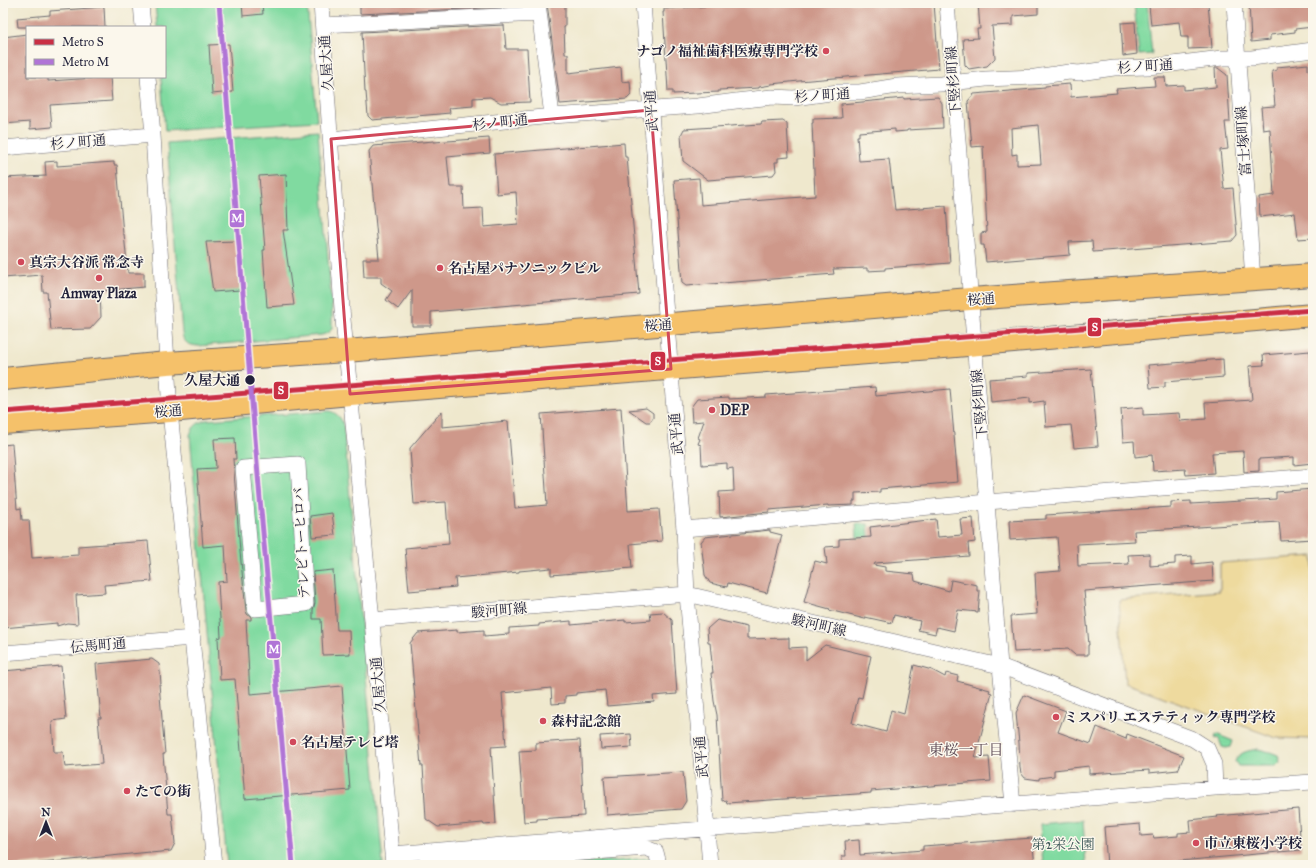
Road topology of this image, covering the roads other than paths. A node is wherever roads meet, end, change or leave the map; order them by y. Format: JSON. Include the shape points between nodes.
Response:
{"nodes":[{"id":1,"x":141,"y":3,"type":"edge"},
{"id":2,"x":321,"y":3,"type":"edge"},
{"id":3,"x":643,"y":3,"type":"edge"},
{"id":4,"x":947,"y":3,"type":"edge"},
{"id":5,"x":1234,"y":3,"type":"edge"},
{"id":6,"x":539,"y":8,"type":"edge"},
{"id":7,"x":143,"y":26,"type":"edge"},
{"id":8,"x":323,"y":26,"type":"junction"},
{"id":9,"x":1313,"y":50,"type":"edge"},
{"id":10,"x":1237,"y":58,"type":"junction"},
{"id":11,"x":148,"y":78,"type":"edge"},
{"id":12,"x":952,"y":82,"type":"junction"},
{"id":13,"x":651,"y":110,"type":"junction"},
{"id":14,"x":552,"y":116,"type":"junction"},
{"id":15,"x":153,"y":136,"type":"junction"},
{"id":16,"x":331,"y":139,"type":"junction"},
{"id":17,"x":3,"y":148,"type":"edge"},
{"id":18,"x":1313,"y":275,"type":"edge"},
{"id":19,"x":1252,"y":280,"type":"junction"},
{"id":20,"x":970,"y":299,"type":"junction"},
{"id":21,"x":1313,"y":315,"type":"edge"},
{"id":22,"x":667,"y":325,"type":"junction"},
{"id":23,"x":974,"y":344,"type":"junction"},
{"id":24,"x":346,"y":351,"type":"junction"},
{"id":25,"x":167,"y":363,"type":"junction"},
{"id":26,"x":671,"y":369,"type":"junction"},
{"id":27,"x":3,"y":379,"type":"edge"},
{"id":28,"x":350,"y":394,"type":"junction"},
{"id":29,"x":170,"y":411,"type":"junction"},
{"id":30,"x":3,"y":423,"type":"edge"},
{"id":31,"x":243,"y":468,"type":"joint"},
{"id":32,"x":1313,"y":476,"type":"edge"},
{"id":33,"x":987,"y":502,"type":"junction"},
{"id":34,"x":684,"y":528,"type":"junction"},
{"id":35,"x":687,"y":594,"type":"junction"},
{"id":36,"x":372,"y":620,"type":"junction"},
{"id":37,"x":193,"y":638,"type":"junction"},
{"id":38,"x":3,"y":653,"type":"edge"},
{"id":39,"x":1000,"y":666,"type":"junction"},
{"id":40,"x":1313,"y":782,"type":"edge"},
{"id":41,"x":1215,"y":788,"type":"junction"},
{"id":42,"x":1013,"y":805,"type":"junction"},
{"id":43,"x":708,"y":830,"type":"junction"},
{"id":44,"x":393,"y":860,"type":"edge"},
{"id":45,"x":658,"y":860,"type":"dead end"},
{"id":46,"x":214,"y":865,"type":"edge"},
{"id":47,"x":429,"y":865,"type":"edge"},
{"id":48,"x":710,"y":865,"type":"edge"}],
"edges":[{"from":1,"to":7,"type":"street"},
{"from":2,"to":8,"type":"street","name":"久屋大通"},
{"from":3,"to":13,"type":"street","name":"武平通"},
{"from":4,"to":12,"type":"street","name":"下竪杉町線"},
{"from":5,"to":10,"type":"street","name":"富士塚町線"},
{"from":6,"to":8,"type":"street"},
{"from":6,"to":14,"type":"street"},
{"from":8,"to":16,"type":"street","name":"久屋大通"},
{"from":9,"to":10,"type":"street","name":"杉ノ町通"},
{"from":10,"to":12,"type":"street","name":"杉ノ町通"},
{"from":10,"to":19,"type":"street","name":"富士塚町線"},
{"from":11,"to":15,"type":"street"},
{"from":12,"to":13,"type":"street","name":"杉ノ町通"},
{"from":12,"to":20,"type":"street","name":"下竪杉町線"},
{"from":13,"to":14,"type":"street","name":"杉ノ町通"},
{"from":13,"to":22,"type":"street","name":"武平通"},
{"from":14,"to":16,"type":"street","name":"杉ノ町通"},
{"from":15,"to":17,"type":"street","name":"杉ノ町通"},
{"from":15,"to":25,"type":"street"},
{"from":16,"to":24,"type":"street","name":"久屋大通"},
{"from":18,"to":19,"type":"highway","name":"桜通"},
{"from":19,"to":20,"type":"highway","name":"桜通"},
{"from":20,"to":22,"type":"highway","name":"桜通"},
{"from":20,"to":23,"type":"street","name":"下竪杉町線"},
{"from":21,"to":23,"type":"highway","name":"桜通"},
{"from":22,"to":24,"type":"highway","name":"桜通"},
{"from":22,"to":26,"type":"street","name":"武平通"},
{"from":23,"to":26,"type":"highway","name":"桜通"},
{"from":23,"to":33,"type":"street","name":"下竪杉町線"},
{"from":24,"to":25,"type":"highway","name":"桜通"},
{"from":24,"to":28,"type":"street","name":"久屋大通"},
{"from":25,"to":27,"type":"highway","name":"桜通"},
{"from":25,"to":29,"type":"street"},
{"from":26,"to":28,"type":"highway","name":"桜通"},
{"from":26,"to":34,"type":"street","name":"武平通"},
{"from":28,"to":29,"type":"highway","name":"桜通"},
{"from":28,"to":36,"type":"street","name":"久屋大通"},
{"from":29,"to":30,"type":"highway","name":"桜通"},
{"from":29,"to":37,"type":"street"},
{"from":31,"to":31,"type":"street","name":"テレビトーヒロバ","via":[[255,609],[306,604],[298,464]]},
{"from":32,"to":33,"type":"street"},
{"from":33,"to":34,"type":"street"},
{"from":33,"to":39,"type":"street","name":"下竪杉町線"},
{"from":34,"to":35,"type":"street","name":"武平通"},
{"from":35,"to":36,"type":"street","name":"駿河町線"},
{"from":35,"to":39,"type":"street","name":"駿河町線"},
{"from":35,"to":43,"type":"street","name":"武平通"},
{"from":36,"to":44,"type":"street","name":"久屋大通"},
{"from":37,"to":38,"type":"street","name":"伝馬町通"},
{"from":37,"to":46,"type":"street"},
{"from":39,"to":41,"type":"street","name":"駿河町線","via":[[1193,739],[1207,748],[1214,764]]},
{"from":39,"to":42,"type":"street","name":"下竪杉町線"},
{"from":40,"to":41,"type":"street"},
{"from":41,"to":42,"type":"street"},
{"from":42,"to":43,"type":"street"},
{"from":43,"to":44,"type":"street"},
{"from":43,"to":48,"type":"street","name":"武平通"},
{"from":45,"to":47,"type":"street","via":[[656,852],[646,848]]}]}
